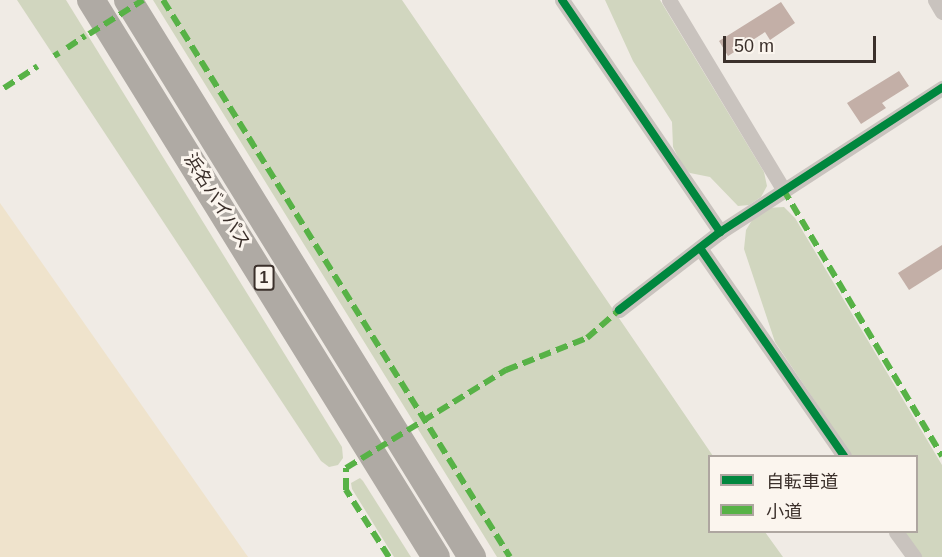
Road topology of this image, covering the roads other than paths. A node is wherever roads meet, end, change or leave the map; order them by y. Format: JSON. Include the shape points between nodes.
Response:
{"nodes":[{"id":1,"x":91,"y":0,"type":"edge"},
{"id":2,"x":128,"y":0,"type":"edge"},
{"id":3,"x":562,"y":0,"type":"edge"},
{"id":4,"x":669,"y":0,"type":"edge"},
{"id":5,"x":935,"y":0,"type":"edge"},
{"id":6,"x":942,"y":12,"type":"edge"},
{"id":7,"x":942,"y":88,"type":"edge"},
{"id":8,"x":783,"y":189,"type":"junction"},
{"id":9,"x":720,"y":232,"type":"junction"},
{"id":10,"x":700,"y":248,"type":"junction"},
{"id":11,"x":619,"y":310,"type":"dead end"},
{"id":12,"x":843,"y":455,"type":"edge"},
{"id":13,"x":897,"y":533,"type":"edge"},
{"id":14,"x":436,"y":557,"type":"edge"},
{"id":15,"x":472,"y":557,"type":"edge"},
{"id":16,"x":914,"y":557,"type":"edge"}],
"edges":[{"from":1,"to":14,"type":"highway","name":"浜名バイパス","number":"1"},
{"from":2,"to":15,"type":"highway","name":"浜名バイパス","number":"1"},
{"from":3,"to":9,"type":"street"},
{"from":4,"to":8,"type":"street"},
{"from":5,"to":6,"type":"street"},
{"from":7,"to":8,"type":"street"},
{"from":8,"to":9,"type":"street"},
{"from":9,"to":10,"type":"street"},
{"from":10,"to":11,"type":"street"},
{"from":10,"to":12,"type":"street"},
{"from":13,"to":16,"type":"street"}]}
